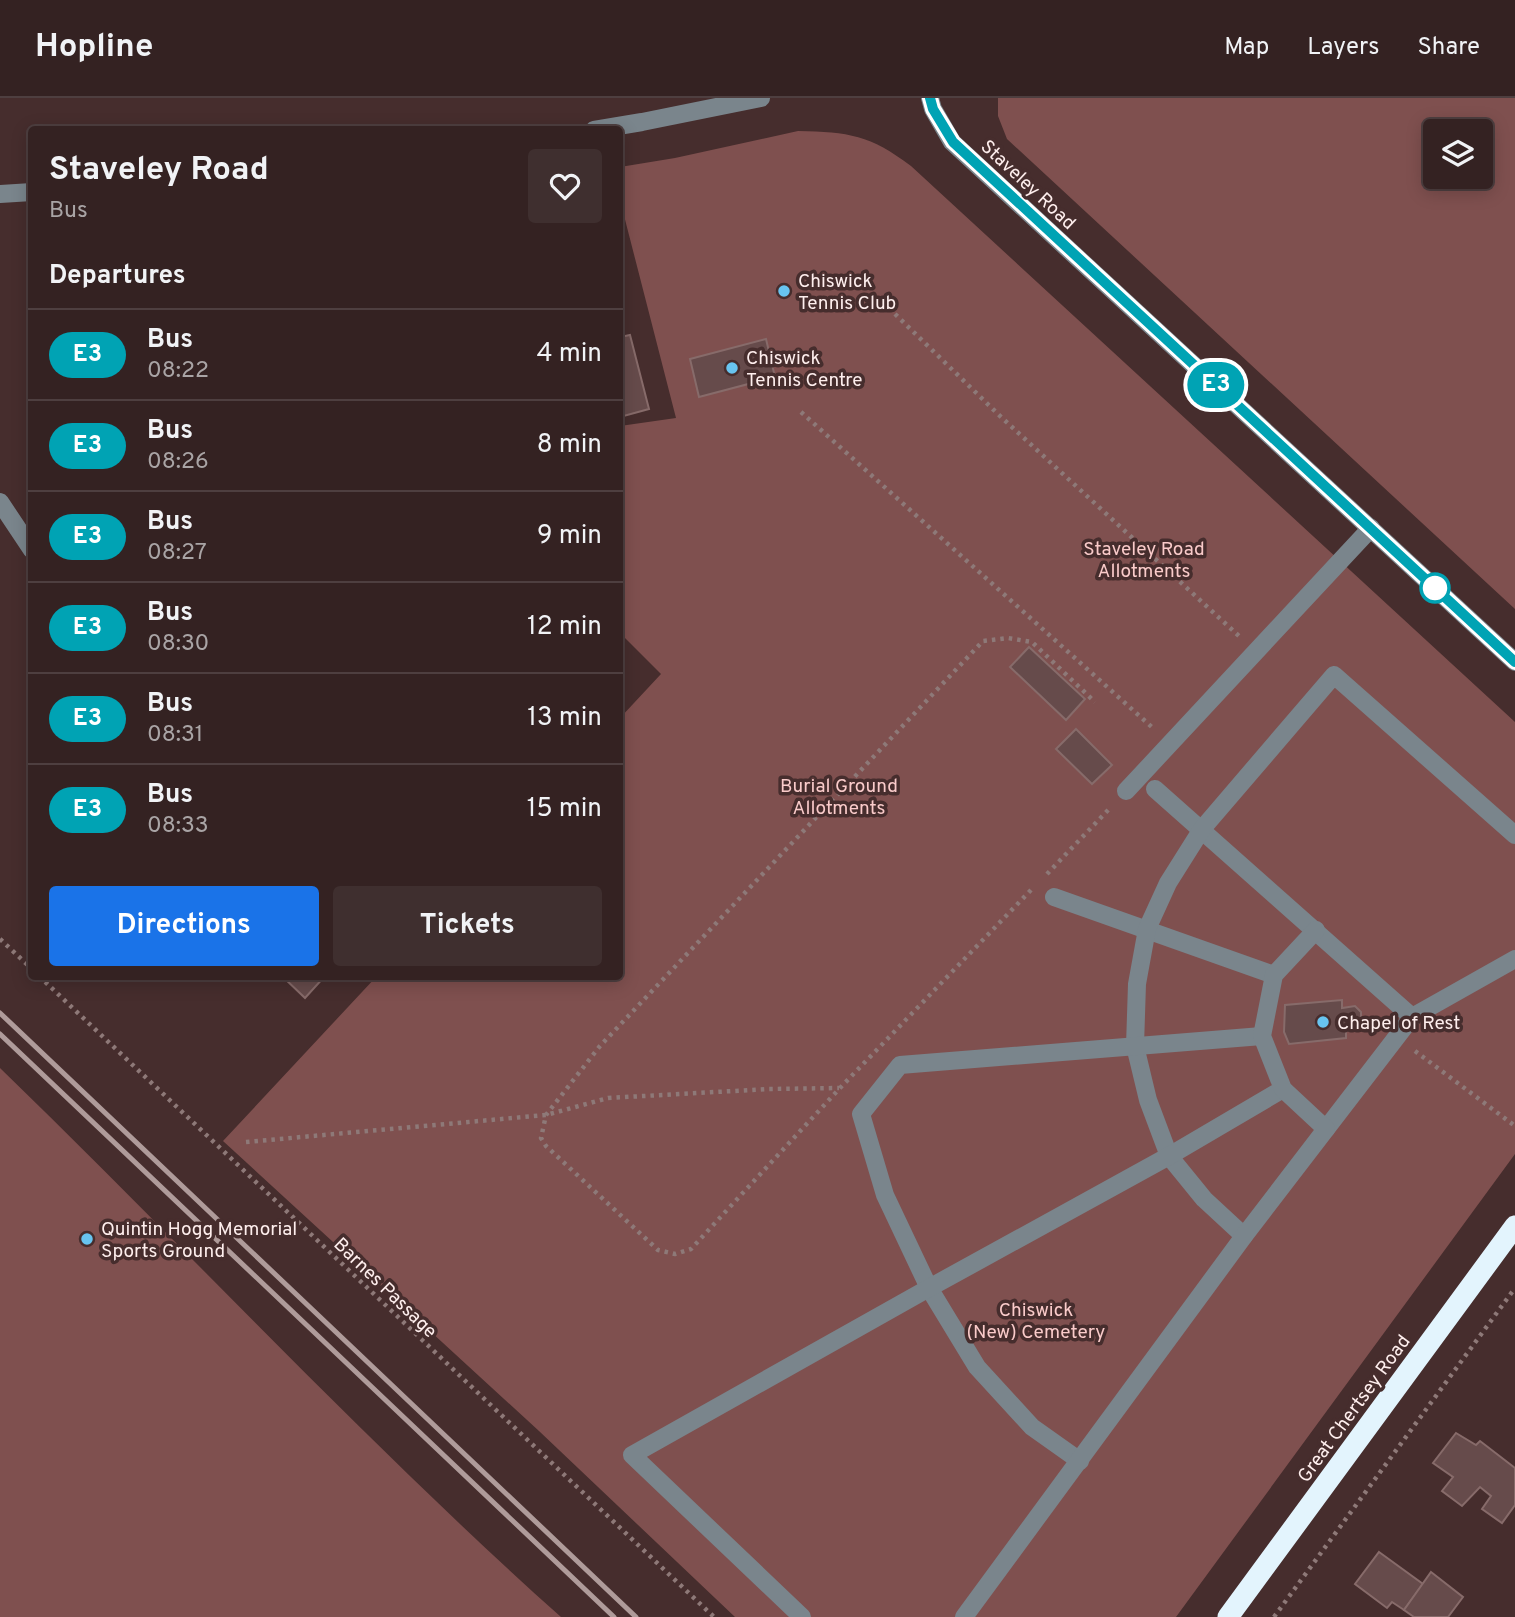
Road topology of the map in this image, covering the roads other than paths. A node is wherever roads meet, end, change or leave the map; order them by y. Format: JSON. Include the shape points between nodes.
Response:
{"nodes":[{"id":1,"x":761,"y":98,"type":"edge"},
{"id":2,"x":930,"y":98,"type":"edge"},
{"id":3,"x":618,"y":126,"type":"edge"},
{"id":4,"x":28,"y":192,"type":"edge"},
{"id":5,"x":0,"y":194,"type":"edge"},
{"id":6,"x":0,"y":502,"type":"edge"},
{"id":7,"x":1371,"y":528,"type":"junction"},
{"id":8,"x":28,"y":544,"type":"edge"},
{"id":9,"x":1515,"y":662,"type":"edge"},
{"id":10,"x":1155,"y":789,"type":"dead end"},
{"id":11,"x":1126,"y":791,"type":"road end"},
{"id":12,"x":1202,"y":829,"type":"junction"},
{"id":13,"x":1515,"y":835,"type":"edge"},
{"id":14,"x":1054,"y":897,"type":"dead end"},
{"id":15,"x":1147,"y":929,"type":"junction"},
{"id":16,"x":1315,"y":930,"type":"junction"},
{"id":17,"x":1515,"y":959,"type":"edge"},
{"id":18,"x":1274,"y":975,"type":"junction"},
{"id":19,"x":1412,"y":1017,"type":"junction"},
{"id":20,"x":1262,"y":1036,"type":"junction"},
{"id":21,"x":1135,"y":1046,"type":"junction"},
{"id":22,"x":1283,"y":1090,"type":"junction"},
{"id":23,"x":1326,"y":1129,"type":"junction"},
{"id":24,"x":1169,"y":1156,"type":"junction"},
{"id":25,"x":1515,"y":1226,"type":"edge"},
{"id":26,"x":1244,"y":1236,"type":"junction"},
{"id":27,"x":929,"y":1288,"type":"junction"},
{"id":28,"x":1080,"y":1461,"type":"junction"},
{"id":29,"x":802,"y":1617,"type":"edge"},
{"id":30,"x":964,"y":1617,"type":"edge"},
{"id":31,"x":1227,"y":1617,"type":"edge"}],
"edges":[{"from":1,"to":3,"type":"street"},
{"from":2,"to":7,"type":"street","name":"Staveley Road","via":[[953,142]]},
{"from":4,"to":5,"type":"street"},
{"from":6,"to":8,"type":"street"},
{"from":7,"to":9,"type":"street","name":"Staveley Road"},
{"from":7,"to":11,"type":"street"},
{"from":10,"to":12,"type":"street"},
{"from":12,"to":13,"type":"street","via":[[1334,674]]},
{"from":12,"to":15,"type":"street","via":[[1168,883]]},
{"from":12,"to":16,"type":"street"},
{"from":14,"to":15,"type":"street"},
{"from":15,"to":18,"type":"street"},
{"from":15,"to":21,"type":"street","via":[[1137,984]]},
{"from":16,"to":18,"type":"street"},
{"from":16,"to":19,"type":"street"},
{"from":17,"to":19,"type":"street"},
{"from":18,"to":20,"type":"street"},
{"from":19,"to":23,"type":"street"},
{"from":20,"to":21,"type":"street"},
{"from":20,"to":22,"type":"street"},
{"from":21,"to":24,"type":"street","via":[[1148,1100]]},
{"from":21,"to":27,"type":"street","via":[[900,1065],[860,1114],[884,1195]]},
{"from":22,"to":23,"type":"street"},
{"from":22,"to":24,"type":"street"},
{"from":23,"to":26,"type":"street"},
{"from":24,"to":26,"type":"street","via":[[1204,1199]]},
{"from":24,"to":27,"type":"street"},
{"from":25,"to":31,"type":"highway","name":"Great Chertsey Road"},
{"from":26,"to":28,"type":"street"},
{"from":27,"to":28,"type":"street","via":[[977,1367],[1032,1427]]},
{"from":27,"to":29,"type":"street","via":[[632,1455]]},
{"from":28,"to":30,"type":"street"}]}
